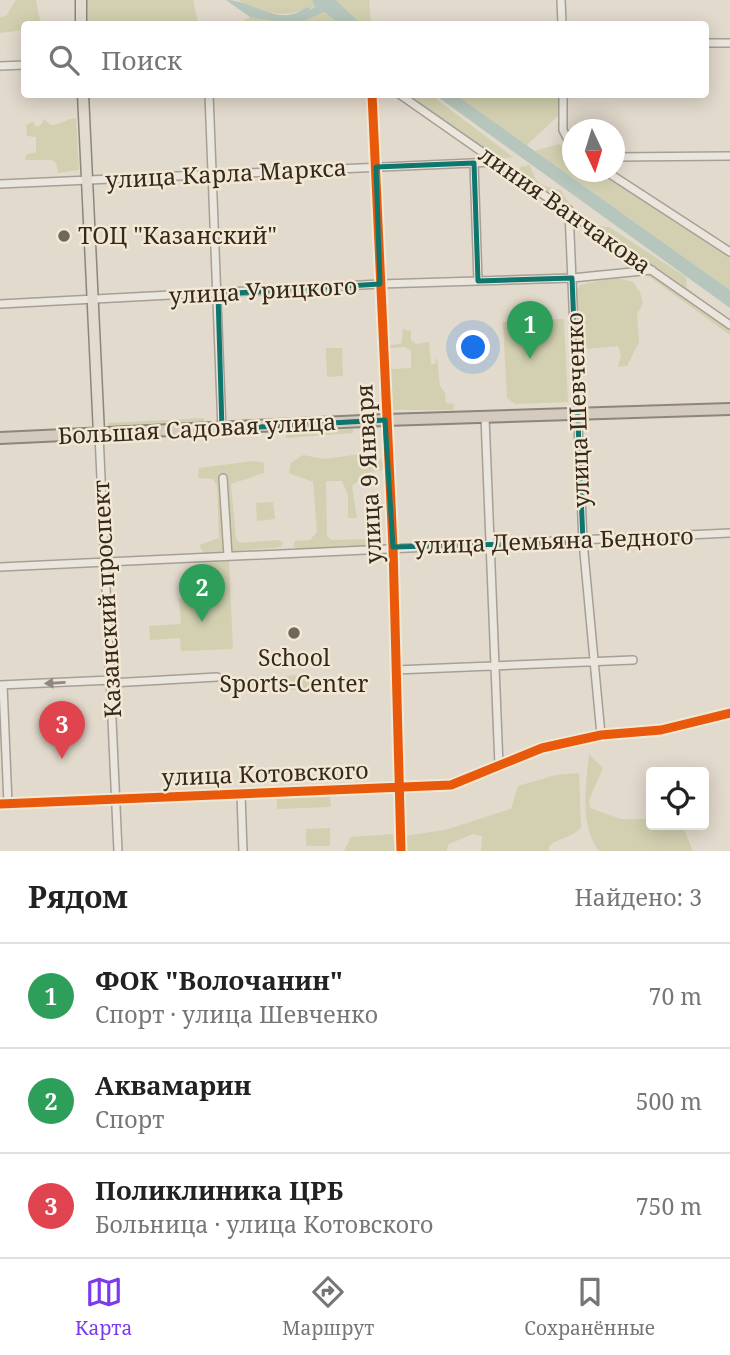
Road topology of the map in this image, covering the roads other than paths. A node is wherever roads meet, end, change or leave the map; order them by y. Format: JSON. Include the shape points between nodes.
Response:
{"nodes":[{"id":1,"x":81,"y":0,"type":"edge"},
{"id":2,"x":561,"y":0,"type":"edge"},
{"id":3,"x":81,"y":21,"type":"edge"},
{"id":4,"x":562,"y":21,"type":"edge"},
{"id":5,"x":709,"y":43,"type":"edge"},
{"id":6,"x":730,"y":43,"type":"edge"},
{"id":7,"x":21,"y":65,"type":"edge"},
{"id":8,"x":0,"y":66,"type":"edge"},
{"id":9,"x":83,"y":98,"type":"edge"},
{"id":10,"x":209,"y":98,"type":"edge"},
{"id":11,"x":372,"y":98,"type":"edge"},
{"id":12,"x":405,"y":98,"type":"edge"},
{"id":13,"x":563,"y":98,"type":"edge"},
{"id":14,"x":564,"y":119,"type":"edge"},
{"id":15,"x":730,"y":156,"type":"edge"},
{"id":16,"x":625,"y":157,"type":"edge"},
{"id":17,"x":494,"y":162,"type":"junction"},
{"id":18,"x":474,"y":163,"type":"junction"},
{"id":19,"x":376,"y":167,"type":"junction"},
{"id":20,"x":214,"y":176,"type":"junction"},
{"id":21,"x":86,"y":181,"type":"junction"},
{"id":22,"x":622,"y":182,"type":"edge"},
{"id":23,"x":0,"y":184,"type":"edge"},
{"id":24,"x":569,"y":210,"type":"junction"},
{"id":25,"x":730,"y":252,"type":"edge"},
{"id":26,"x":652,"y":270,"type":"junction"},
{"id":27,"x":572,"y":278,"type":"junction"},
{"id":28,"x":478,"y":281,"type":"junction"},
{"id":29,"x":380,"y":284,"type":"junction"},
{"id":30,"x":218,"y":294,"type":"junction"},
{"id":31,"x":93,"y":300,"type":"junction"},
{"id":32,"x":0,"y":304,"type":"edge"},
{"id":33,"x":730,"y":325,"type":"edge"},
{"id":34,"x":730,"y":409,"type":"edge"},
{"id":35,"x":578,"y":413,"type":"junction"},
{"id":36,"x":485,"y":417,"type":"junction"},
{"id":37,"x":385,"y":420,"type":"junction"},
{"id":38,"x":222,"y":429,"type":"junction"},
{"id":39,"x":99,"y":434,"type":"junction"},
{"id":40,"x":0,"y":438,"type":"edge"},
{"id":41,"x":223,"y":478,"type":"dead end"},
{"id":42,"x":730,"y":533,"type":"edge"},
{"id":43,"x":583,"y":542,"type":"junction"},
{"id":44,"x":489,"y":544,"type":"junction"},
{"id":45,"x":393,"y":547,"type":"junction"},
{"id":46,"x":228,"y":556,"type":"junction"},
{"id":47,"x":106,"y":563,"type":"junction"},
{"id":48,"x":0,"y":568,"type":"edge"},
{"id":49,"x":633,"y":660,"type":"dead end"},
{"id":50,"x":594,"y":662,"type":"junction"},
{"id":51,"x":495,"y":666,"type":"junction"},
{"id":52,"x":395,"y":670,"type":"junction"},
{"id":53,"x":217,"y":677,"type":"dead end"},
{"id":54,"x":111,"y":682,"type":"junction"},
{"id":55,"x":2,"y":685,"type":"edge"},
{"id":56,"x":730,"y":713,"type":"edge"},
{"id":57,"x":601,"y":735,"type":"junction"},
{"id":58,"x":499,"y":766,"type":"junction"},
{"id":59,"x":397,"y":788,"type":"junction"},
{"id":60,"x":241,"y":794,"type":"junction"},
{"id":61,"x":116,"y":799,"type":"junction"},
{"id":62,"x":4,"y":804,"type":"edge"},
{"id":63,"x":118,"y":851,"type":"edge"},
{"id":64,"x":243,"y":851,"type":"edge"},
{"id":65,"x":401,"y":851,"type":"edge"}],
"edges":[{"from":1,"to":3,"type":"main road"},
{"from":2,"to":4,"type":"street"},
{"from":5,"to":6,"type":"street"},
{"from":7,"to":8,"type":"street"},
{"from":9,"to":21,"type":"main road","name":"Казанский проспект"},
{"from":10,"to":20,"type":"street"},
{"from":11,"to":19,"type":"street","name":"улица 9 Января"},
{"from":12,"to":17,"type":"street","name":"линия Ванчакова"},
{"from":13,"to":14,"type":"street"},
{"from":15,"to":16,"type":"street"},
{"from":17,"to":18,"type":"street","name":"улица Карла Маркса"},
{"from":17,"to":24,"type":"street","name":"линия Ванчакова"},
{"from":18,"to":19,"type":"street","name":"улица Карла Маркса"},
{"from":18,"to":28,"type":"street"},
{"from":19,"to":20,"type":"street","name":"улица Карла Маркса"},
{"from":19,"to":29,"type":"street","name":"улица 9 Января"},
{"from":20,"to":21,"type":"street","name":"улица Карла Маркса"},
{"from":20,"to":30,"type":"street"},
{"from":21,"to":23,"type":"street","name":"улица Карла Маркса"},
{"from":21,"to":31,"type":"main road","name":"Казанский проспект"},
{"from":22,"to":25,"type":"street"},
{"from":24,"to":26,"type":"street","name":"линия Ванчакова"},
{"from":24,"to":27,"type":"street","name":"улица Шевченко"},
{"from":26,"to":27,"type":"street","name":"улица Урицкого"},
{"from":26,"to":33,"type":"street","name":"линия Ванчакова"},
{"from":27,"to":28,"type":"street","name":"улица Урицкого"},
{"from":27,"to":35,"type":"street","name":"улица Шевченко"},
{"from":28,"to":29,"type":"street","name":"улица Урицкого"},
{"from":29,"to":30,"type":"street","name":"улица Урицкого"},
{"from":29,"to":37,"type":"street","name":"улица 9 Января"},
{"from":30,"to":31,"type":"street","name":"улица Урицкого"},
{"from":30,"to":38,"type":"street"},
{"from":31,"to":32,"type":"street","name":"улица Урицкого"},
{"from":31,"to":39,"type":"main road","name":"Казанский проспект"},
{"from":34,"to":35,"type":"highway","name":"Большая Садовая улица"},
{"from":35,"to":36,"type":"highway","name":"Большая Садовая улица"},
{"from":35,"to":43,"type":"street","name":"улица Шевченко"},
{"from":36,"to":37,"type":"highway","name":"Большая Садовая улица"},
{"from":36,"to":44,"type":"street"},
{"from":37,"to":38,"type":"highway","name":"Большая Садовая улица"},
{"from":37,"to":45,"type":"street","name":"улица 9 Января"},
{"from":38,"to":39,"type":"highway","name":"Большая Садовая улица"},
{"from":39,"to":40,"type":"highway","name":"Большая Садовая улица"},
{"from":39,"to":47,"type":"street","name":"Казанский проспект"},
{"from":41,"to":46,"type":"street"},
{"from":42,"to":43,"type":"street","name":"улица Демьяна Бедного"},
{"from":43,"to":44,"type":"street","name":"улица Демьяна Бедного"},
{"from":43,"to":50,"type":"street","name":"улица Шевченко"},
{"from":44,"to":45,"type":"street","name":"улица Демьяна Бедного"},
{"from":44,"to":51,"type":"street"},
{"from":45,"to":46,"type":"street","name":"улица Демьяна Бедного"},
{"from":45,"to":52,"type":"street","name":"улица 9 Января"},
{"from":46,"to":47,"type":"street","name":"улица Демьяна Бедного"},
{"from":47,"to":48,"type":"street","name":"улица Демьяна Бедного"},
{"from":47,"to":54,"type":"street","name":"Казанский проспект"},
{"from":49,"to":50,"type":"street"},
{"from":50,"to":51,"type":"street"},
{"from":50,"to":57,"type":"street","name":"улица Шевченко"},
{"from":51,"to":52,"type":"street"},
{"from":51,"to":58,"type":"street"},
{"from":52,"to":59,"type":"street","name":"улица 9 Января"},
{"from":53,"to":54,"type":"street"},
{"from":54,"to":55,"type":"street","one_way":true},
{"from":54,"to":61,"type":"street","name":"Казанский проспект"},
{"from":55,"to":62,"type":"street"},
{"from":56,"to":57,"type":"street","name":"улица Котовского","via":[[661,730]]},
{"from":57,"to":58,"type":"street","name":"улица Котовского","via":[[542,748]]},
{"from":58,"to":59,"type":"street","name":"улица Котовского","via":[[451,785]]},
{"from":59,"to":60,"type":"street","name":"улица Котовского"},
{"from":59,"to":65,"type":"street","name":"улица 9 Января"},
{"from":60,"to":61,"type":"street","name":"улица Котовского"},
{"from":60,"to":64,"type":"street"},
{"from":61,"to":62,"type":"street","name":"улица Котовского"},
{"from":61,"to":63,"type":"street","name":"Казанский проспект"}]}
